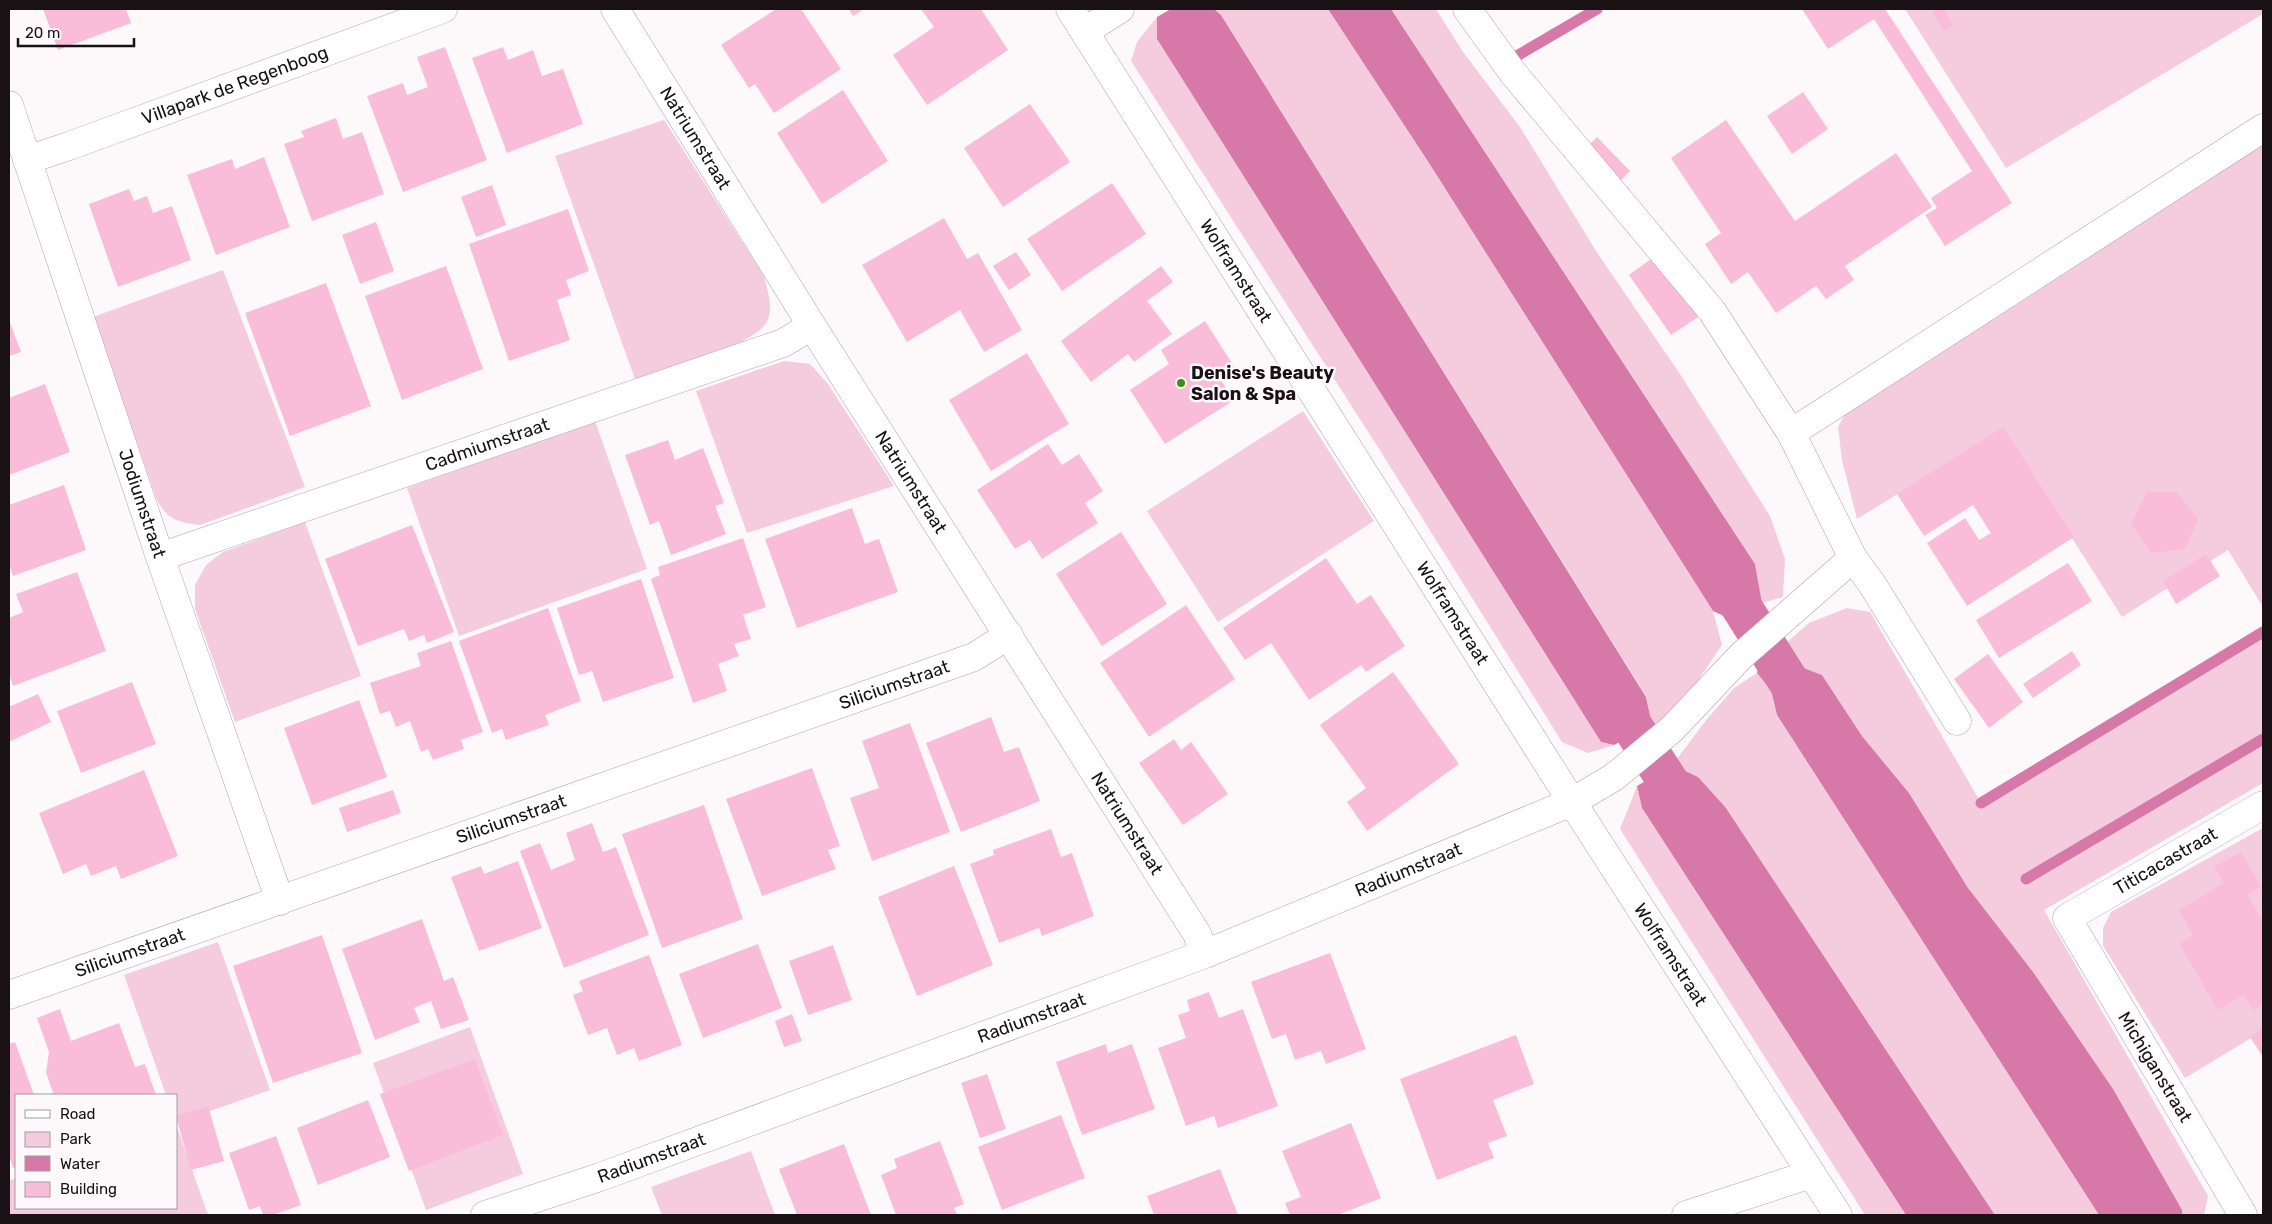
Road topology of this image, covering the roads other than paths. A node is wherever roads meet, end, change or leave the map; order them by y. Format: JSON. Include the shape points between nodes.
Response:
{"nodes":[{"id":1,"x":443,"y":9,"type":"edge"},
{"id":2,"x":615,"y":9,"type":"edge"},
{"id":3,"x":1120,"y":9,"type":"edge"},
{"id":4,"x":1467,"y":9,"type":"edge"},
{"id":5,"x":1078,"y":20,"type":"edge"},
{"id":6,"x":9,"y":105,"type":"edge"},
{"id":7,"x":2263,"y":128,"type":"edge"},
{"id":8,"x":27,"y":160,"type":"junction"},
{"id":9,"x":812,"y":326,"type":"junction"},
{"id":10,"x":1791,"y":433,"type":"junction"},
{"id":11,"x":160,"y":557,"type":"junction"},
{"id":12,"x":1853,"y":558,"type":"junction"},
{"id":13,"x":1010,"y":635,"type":"junction"},
{"id":14,"x":1957,"y":721,"type":"dead end"},
{"id":15,"x":1572,"y":802,"type":"junction"},
{"id":16,"x":2263,"y":805,"type":"edge"},
{"id":17,"x":280,"y":901,"type":"junction"},
{"id":18,"x":2066,"y":918,"type":"joint"},
{"id":19,"x":1205,"y":954,"type":"junction"},
{"id":20,"x":9,"y":995,"type":"edge"},
{"id":21,"x":1812,"y":1174,"type":"junction"},
{"id":22,"x":485,"y":1215,"type":"edge"},
{"id":23,"x":1686,"y":1215,"type":"edge"},
{"id":24,"x":1838,"y":1215,"type":"edge"},
{"id":25,"x":2243,"y":1215,"type":"edge"}],
"edges":[{"from":1,"to":8,"type":"street","name":"Villapark de Regenboog"},
{"from":2,"to":9,"type":"street","name":"Natriumstraat"},
{"from":3,"to":5,"type":"street"},
{"from":4,"to":10,"type":"street","via":[[1513,73],[1712,311]]},
{"from":5,"to":15,"type":"street","name":"Wolframstraat"},
{"from":6,"to":8,"type":"street","name":"Jodiumstraat"},
{"from":7,"to":10,"type":"street"},
{"from":8,"to":11,"type":"street","name":"Jodiumstraat"},
{"from":9,"to":11,"type":"street","name":"Cadmiumstraat","via":[[783,344]]},
{"from":9,"to":13,"type":"street","name":"Natriumstraat"},
{"from":10,"to":12,"type":"street"},
{"from":11,"to":17,"type":"street","name":"Jodiumstraat"},
{"from":12,"to":14,"type":"street"},
{"from":12,"to":15,"type":"street","name":"Radiumstraat","via":[[1741,656],[1672,729],[1614,777]]},
{"from":13,"to":17,"type":"street","name":"Siliciumstraat","via":[[974,658]]},
{"from":13,"to":19,"type":"street","name":"Natriumstraat","via":[[1197,934]]},
{"from":15,"to":19,"type":"street","name":"Radiumstraat"},
{"from":15,"to":21,"type":"street","name":"Wolframstraat"},
{"from":16,"to":18,"type":"street","name":"Titicacastraat"},
{"from":17,"to":20,"type":"street","name":"Siliciumstraat"},
{"from":18,"to":25,"type":"street","name":"Michiganstraat"},
{"from":19,"to":22,"type":"street","name":"Radiumstraat","via":[[600,1177]]},
{"from":21,"to":23,"type":"street"},
{"from":21,"to":24,"type":"street","name":"Wolframstraat"}]}
